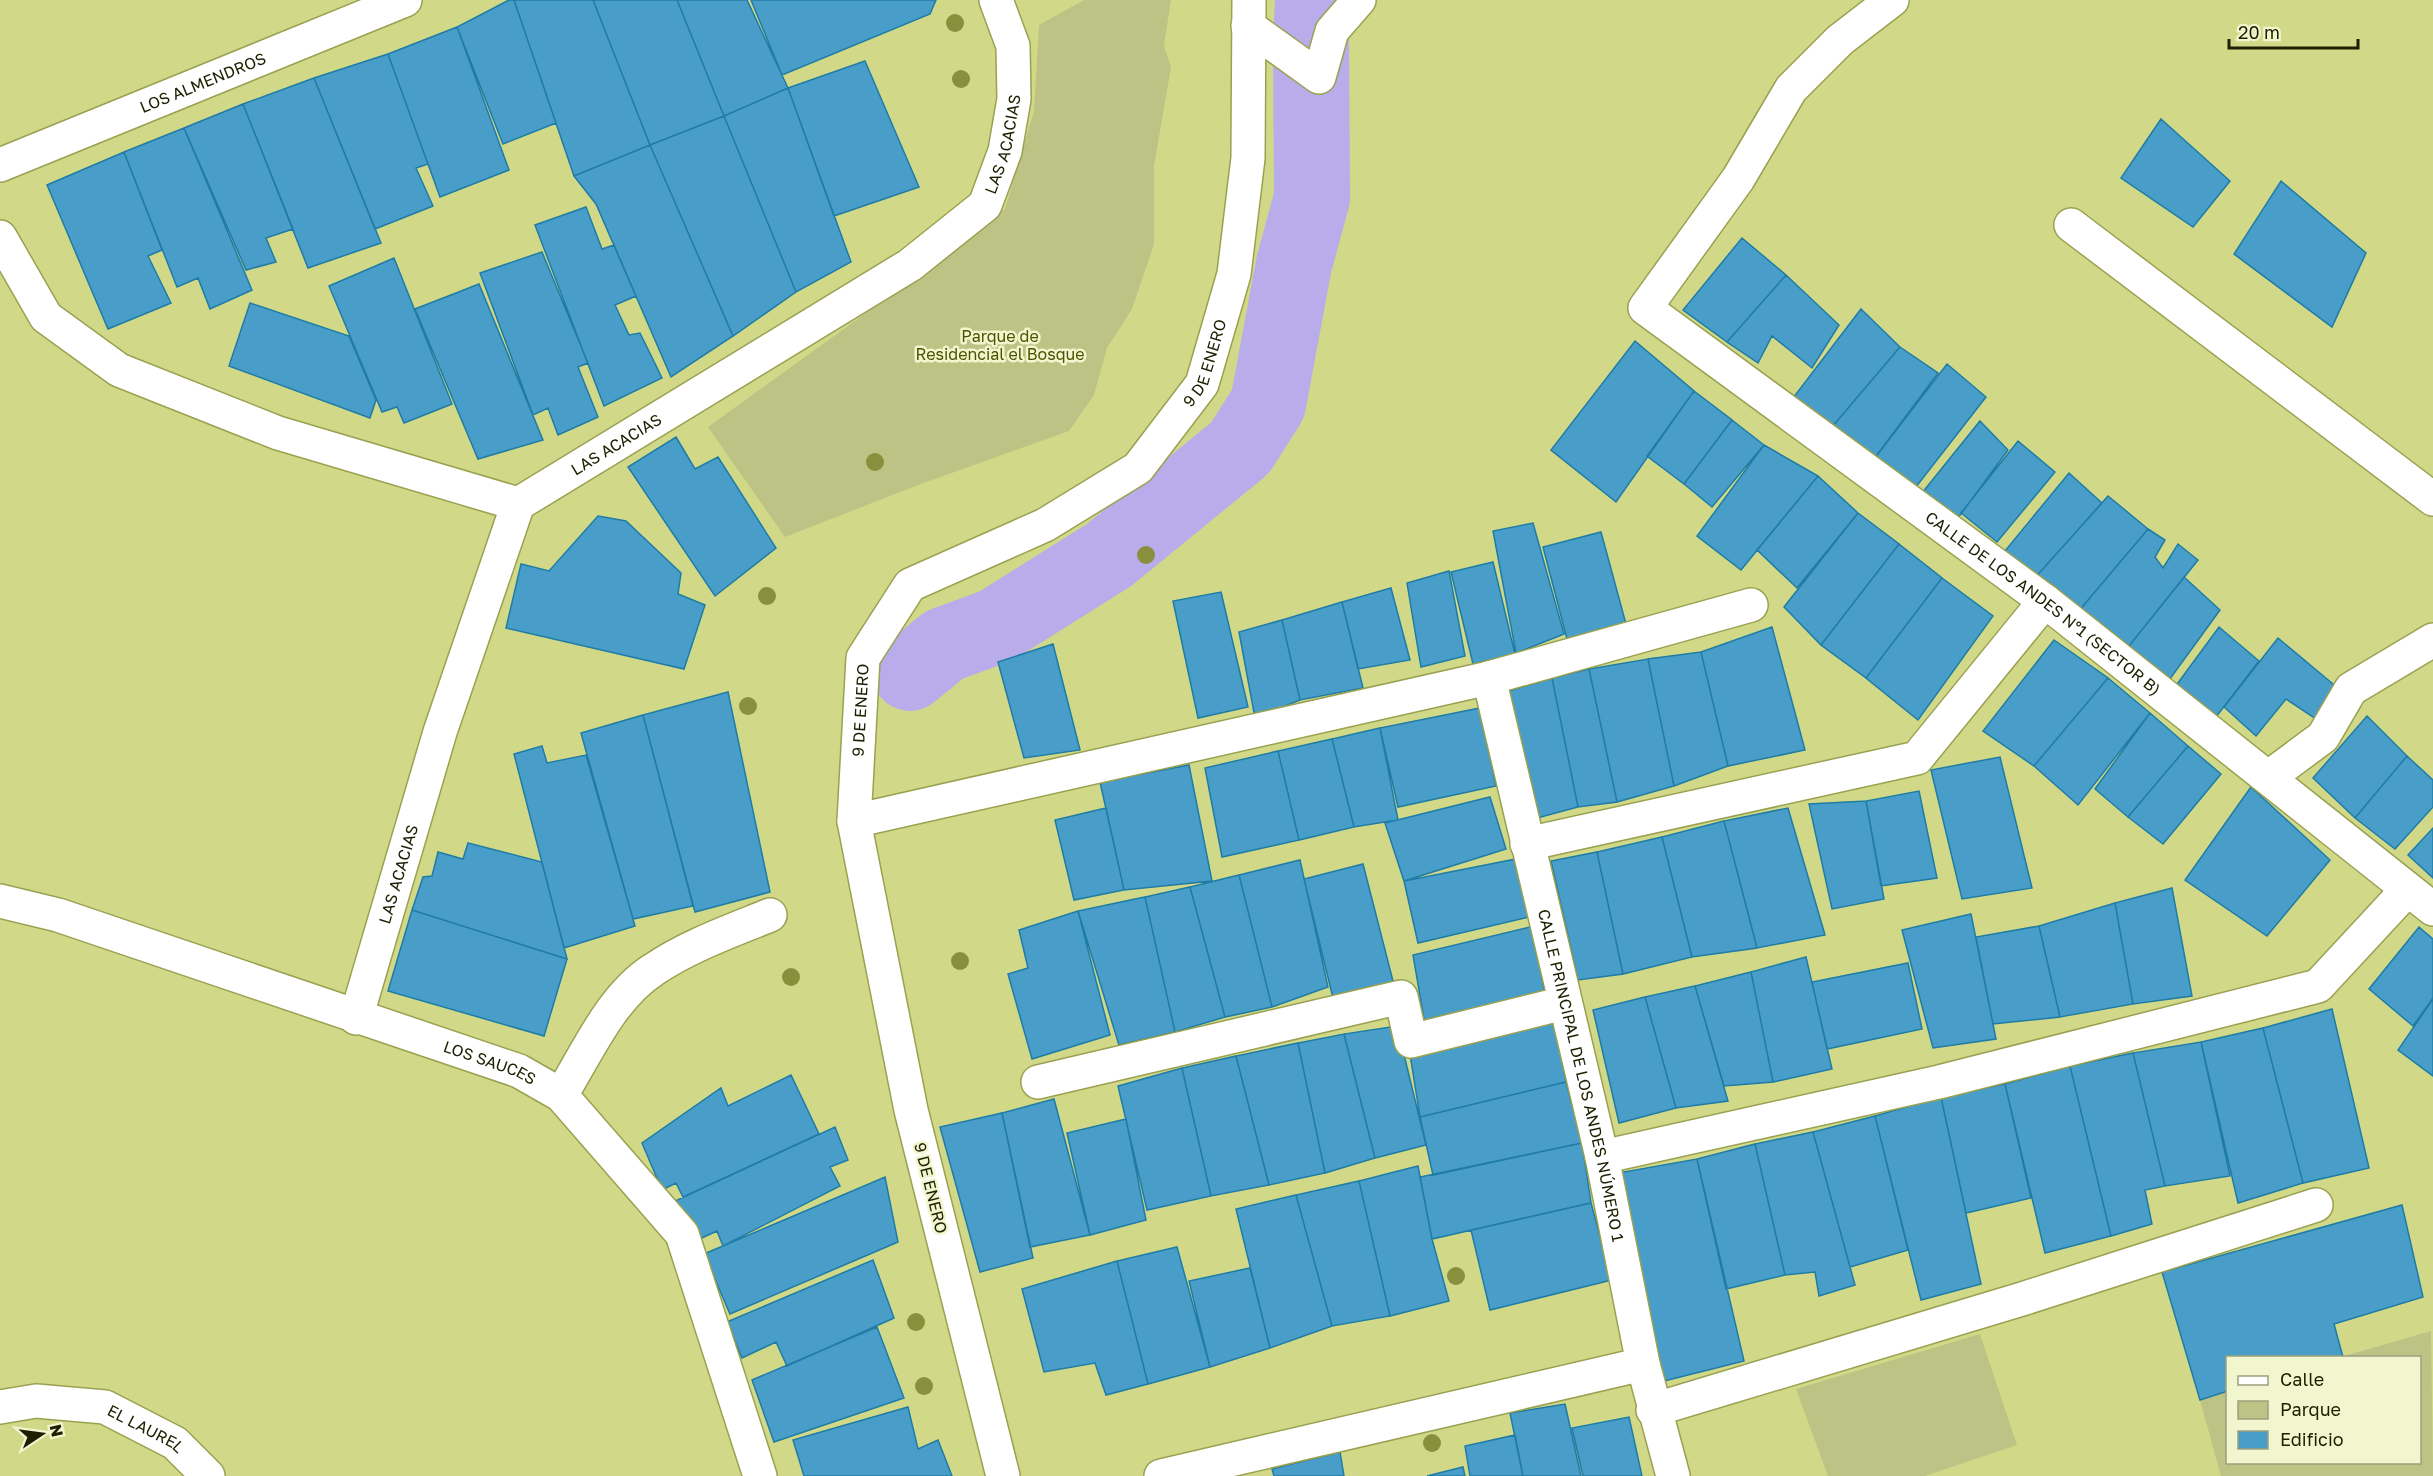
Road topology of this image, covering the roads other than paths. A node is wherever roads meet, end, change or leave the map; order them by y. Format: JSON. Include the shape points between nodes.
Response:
{"nodes":[{"id":1,"x":405,"y":0,"type":"edge"},
{"id":2,"x":996,"y":0,"type":"edge"},
{"id":3,"x":1359,"y":0,"type":"edge"},
{"id":4,"x":1892,"y":0,"type":"edge"},
{"id":5,"x":1252,"y":20,"type":"edge"},
{"id":6,"x":0,"y":165,"type":"edge"},
{"id":7,"x":2071,"y":225,"type":"dead end"},
{"id":8,"x":0,"y":237,"type":"edge"},
{"id":9,"x":2433,"y":499,"type":"edge"},
{"id":10,"x":518,"y":504,"type":"junction"},
{"id":11,"x":2045,"y":601,"type":"junction"},
{"id":12,"x":1751,"y":605,"type":"dead end"},
{"id":13,"x":2433,"y":640,"type":"edge"},
{"id":14,"x":1489,"y":678,"type":"junction"},
{"id":15,"x":2269,"y":777,"type":"junction"},
{"id":16,"x":854,"y":821,"type":"junction"},
{"id":17,"x":1527,"y":844,"type":"junction"},
{"id":18,"x":2407,"y":890,"type":"junction"},
{"id":19,"x":0,"y":901,"type":"edge"},
{"id":20,"x":2433,"y":909,"type":"edge"},
{"id":21,"x":770,"y":915,"type":"dead end"},
{"id":22,"x":1564,"y":1003,"type":"junction"},
{"id":23,"x":356,"y":1018,"type":"junction"},
{"id":24,"x":1038,"y":1082,"type":"dead end"},
{"id":25,"x":561,"y":1095,"type":"junction"},
{"id":26,"x":1602,"y":1157,"type":"junction"},
{"id":27,"x":2316,"y":1205,"type":"dead end"},
{"id":28,"x":1643,"y":1364,"type":"junction"},
{"id":29,"x":0,"y":1407,"type":"edge"},
{"id":30,"x":1653,"y":1410,"type":"junction"},
{"id":31,"x":1673,"y":1475,"type":"edge"},
{"id":32,"x":208,"y":1476,"type":"edge"},
{"id":33,"x":760,"y":1476,"type":"edge"},
{"id":34,"x":1003,"y":1476,"type":"edge"},
{"id":35,"x":1161,"y":1476,"type":"edge"}],
"edges":[{"from":1,"to":6,"type":"street","name":"LOS ALMENDROS"},
{"from":2,"to":10,"type":"street","name":"LAS ACACIAS","via":[[1013,46],[1014,99],[1005,151],[985,205],[910,265]]},
{"from":3,"to":5,"type":"street","via":[[1332,31],[1319,77]]},
{"from":4,"to":11,"type":"street","name":"CALLE DE LOS ANDES N°1 (SECTOR B)","via":[[1840,40],[1791,89],[1738,179],[1645,308]]},
{"from":5,"to":16,"type":"street","name":"9 DE ENERO","via":[[1248,158],[1234,274],[1202,384],[1138,468],[1045,525],[910,585],[863,658]]},
{"from":7,"to":9,"type":"street"},
{"from":8,"to":10,"type":"street","via":[[46,317],[119,370],[278,433]]},
{"from":10,"to":23,"type":"street","name":"LAS ACACIAS","via":[[440,732]]},
{"from":11,"to":15,"type":"street","name":"CALLE DE LOS ANDES N°1 (SECTOR B)"},
{"from":11,"to":17,"type":"street","via":[[1917,758]]},
{"from":12,"to":14,"type":"street"},
{"from":13,"to":15,"type":"street","via":[[2351,689],[2323,737]]},
{"from":14,"to":16,"type":"street"},
{"from":14,"to":17,"type":"street","name":"CALLE PRINCIPAL DE LOS ANDES NÚMERO 1"},
{"from":15,"to":18,"type":"street","name":"CALLE DE LOS ANDES N°1 (SECTOR B)"},
{"from":16,"to":34,"type":"street","name":"9 DE ENERO","via":[[912,1110]]},
{"from":17,"to":22,"type":"street","name":"CALLE PRINCIPAL DE LOS ANDES NÚMERO 1"},
{"from":18,"to":20,"type":"street","name":"CALLE DE LOS ANDES N°1 (SECTOR B)"},
{"from":18,"to":26,"type":"street","via":[[2318,986],[1939,1082]]},
{"from":19,"to":23,"type":"street","name":"LOS SAUCES","via":[[58,915]]},
{"from":21,"to":25,"type":"street","via":[[652,970],[618,1003]]},
{"from":22,"to":24,"type":"street","via":[[1411,1041],[1401,997]]},
{"from":22,"to":26,"type":"street","name":"CALLE PRINCIPAL DE LOS ANDES NÚMERO 1"},
{"from":23,"to":25,"type":"street","name":"LOS SAUCES","via":[[519,1071]]},
{"from":25,"to":33,"type":"street","name":"LOS SAUCES","via":[[682,1234]]},
{"from":26,"to":28,"type":"street","name":"CALLE PRINCIPAL DE LOS ANDES NÚMERO 1"},
{"from":27,"to":30,"type":"street"},
{"from":28,"to":30,"type":"street","name":"CALLE PRINCIPAL DE LOS ANDES NÚMERO 1"},
{"from":28,"to":35,"type":"street"},
{"from":29,"to":32,"type":"street","name":"EL LAUREL","via":[[36,1401],[105,1407],[174,1443]]},
{"from":30,"to":31,"type":"street","name":"CALLE PRINCIPAL DE LOS ANDES NÚMERO 1"}]}
